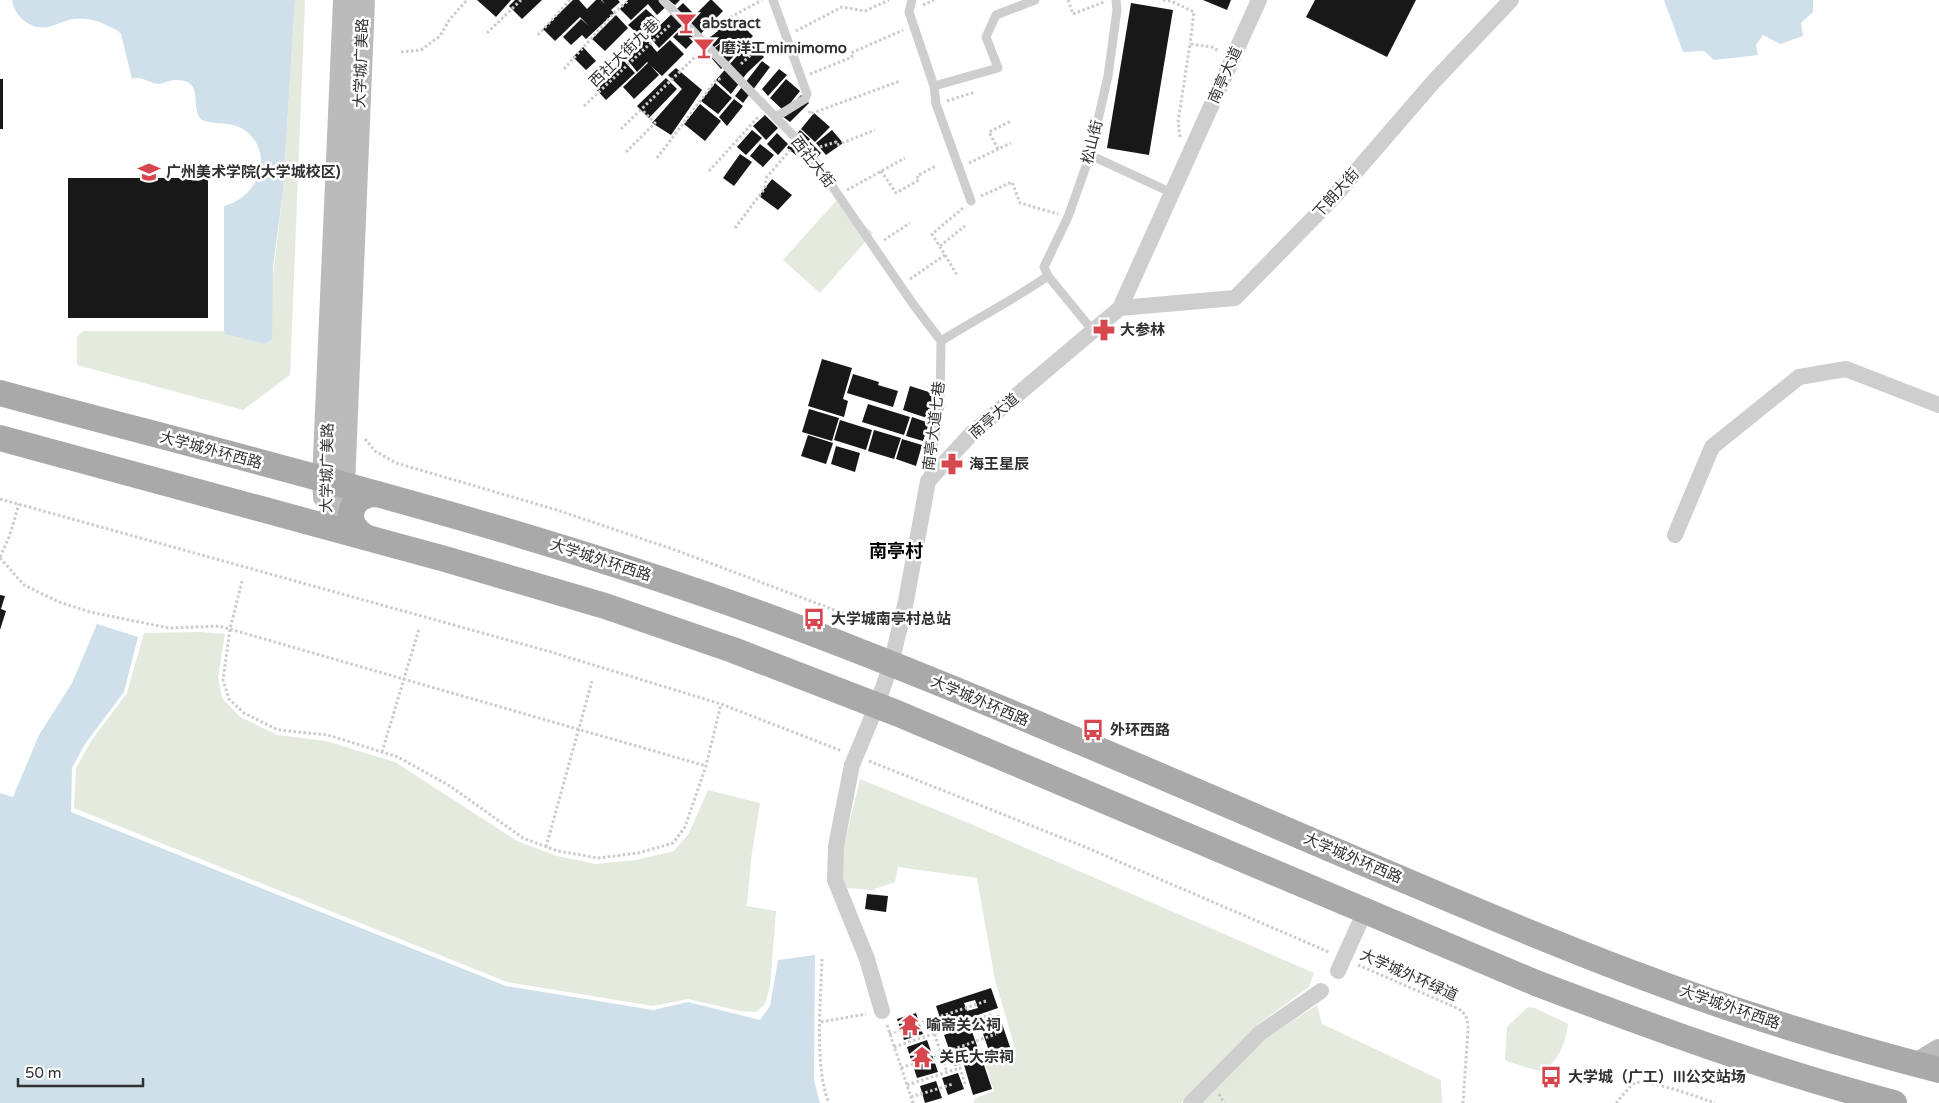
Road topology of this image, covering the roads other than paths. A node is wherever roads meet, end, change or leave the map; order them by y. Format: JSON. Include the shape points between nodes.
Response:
{"nodes":[{"id":1,"x":345,"y":0,"type":"edge"},
{"id":2,"x":363,"y":0,"type":"edge"},
{"id":3,"x":663,"y":0,"type":"edge"},
{"id":4,"x":773,"y":0,"type":"edge"},
{"id":5,"x":912,"y":0,"type":"edge"},
{"id":6,"x":1035,"y":0,"type":"edge"},
{"id":7,"x":1116,"y":0,"type":"edge"},
{"id":8,"x":1259,"y":0,"type":"edge"},
{"id":9,"x":1511,"y":0,"type":"edge"},
{"id":10,"x":934,"y":86,"type":"junction"},
{"id":11,"x":776,"y":117,"type":"junction"},
{"id":12,"x":1090,"y":156,"type":"junction"},
{"id":13,"x":1172,"y":193,"type":"junction"},
{"id":14,"x":968,"y":203,"type":"road end"},
{"id":15,"x":1048,"y":276,"type":"junction"},
{"id":16,"x":1120,"y":308,"type":"junction"},
{"id":17,"x":1093,"y":331,"type":"junction"},
{"id":18,"x":941,"y":341,"type":"junction"},
{"id":19,"x":0,"y":393,"type":"edge"},
{"id":20,"x":1939,"y":404,"type":"edge"},
{"id":21,"x":346,"y":435,"type":"junction"},
{"id":22,"x":0,"y":438,"type":"edge"},
{"id":23,"x":279,"y":468,"type":"junction"},
{"id":24,"x":928,"y":481,"type":"junction"},
{"id":25,"x":334,"y":483,"type":"junction"},
{"id":26,"x":378,"y":494,"type":"junction"},
{"id":27,"x":326,"y":526,"type":"junction"},
{"id":28,"x":1674,"y":535,"type":"dead end"},
{"id":29,"x":366,"y":537,"type":"junction"},
{"id":30,"x":891,"y":664,"type":"junction"},
{"id":31,"x":877,"y":705,"type":"junction"},
{"id":32,"x":1365,"y":911,"type":"junction"},
{"id":33,"x":1341,"y":964,"type":"road end"},
{"id":34,"x":1321,"y":991,"type":"dead end"},
{"id":35,"x":882,"y":1011,"type":"road end"},
{"id":36,"x":1932,"y":1062,"type":"edge"},
{"id":37,"x":1190,"y":1103,"type":"edge"},
{"id":38,"x":1894,"y":1103,"type":"edge"}],
"edges":[{"from":1,"to":21,"type":"main road","name":"大学城广美路"},
{"from":2,"to":21,"type":"main road","name":"大学城广美路"},
{"from":3,"to":11,"type":"lane","name":"西社大街"},
{"from":4,"to":11,"type":"lane","via":[[807,94],[805,99]]},
{"from":5,"to":10,"type":"lane","via":[[909,12]]},
{"from":6,"to":10,"type":"lane","via":[[996,15],[986,37],[998,68]]},
{"from":7,"to":12,"type":"lane","name":"松山街","via":[[1108,76]]},
{"from":8,"to":13,"type":"street","name":"南亭大道"},
{"from":9,"to":16,"type":"street","name":"下朗大街","via":[[1333,198],[1235,298]]},
{"from":10,"to":14,"type":"lane","via":[[936,104]]},
{"from":11,"to":18,"type":"lane","name":"西社大街","via":[[808,150]]},
{"from":12,"to":13,"type":"lane"},
{"from":12,"to":15,"type":"lane","name":"松山街","via":[[1068,217],[1044,267]]},
{"from":13,"to":16,"type":"street","name":"南亭大道"},
{"from":15,"to":17,"type":"lane"},
{"from":15,"to":18,"type":"lane"},
{"from":16,"to":17,"type":"street","name":"南亭大道"},
{"from":17,"to":24,"type":"street","name":"南亭大道","via":[[972,433]]},
{"from":18,"to":24,"type":"lane","name":"南亭大道七巷","via":[[940,406]]},
{"from":19,"to":23,"type":"main road","name":"大学城外环西路"},
{"from":20,"to":28,"type":"street","via":[[1846,369],[1799,377],[1712,447]]},
{"from":21,"to":23,"type":"main road","via":[[320,448],[309,458]]},
{"from":21,"to":25,"type":"main road","name":"大学城广美路"},
{"from":21,"to":26,"type":"main road","via":[[358,474]]},
{"from":22,"to":27,"type":"main road"},
{"from":23,"to":25,"type":"main road","name":"大学城外环西路"},
{"from":24,"to":30,"type":"street"},
{"from":25,"to":26,"type":"main road","name":"大学城外环西路"},
{"from":25,"to":27,"type":"main road","name":"大学城广美路"},
{"from":26,"to":29,"type":"main road","via":[[357,500],[351,514],[354,528]]},
{"from":26,"to":30,"type":"main road","name":"大学城外环西路","via":[[618,565],[794,625]]},
{"from":27,"to":29,"type":"main road"},
{"from":29,"to":31,"type":"main road","via":[[605,606],[742,653]]},
{"from":30,"to":31,"type":"street"},
{"from":30,"to":36,"type":"main road","name":"大学城外环西路","via":[[1571,949],[1727,1007],[1814,1035]]},
{"from":31,"to":32,"type":"main road"},
{"from":31,"to":35,"type":"street","via":[[852,765],[836,846],[836,880],[867,959]]},
{"from":32,"to":33,"type":"street"},
{"from":32,"to":38,"type":"main road","via":[[1628,1018],[1783,1071]]},
{"from":34,"to":37,"type":"street","via":[[1260,1033]]}]}
